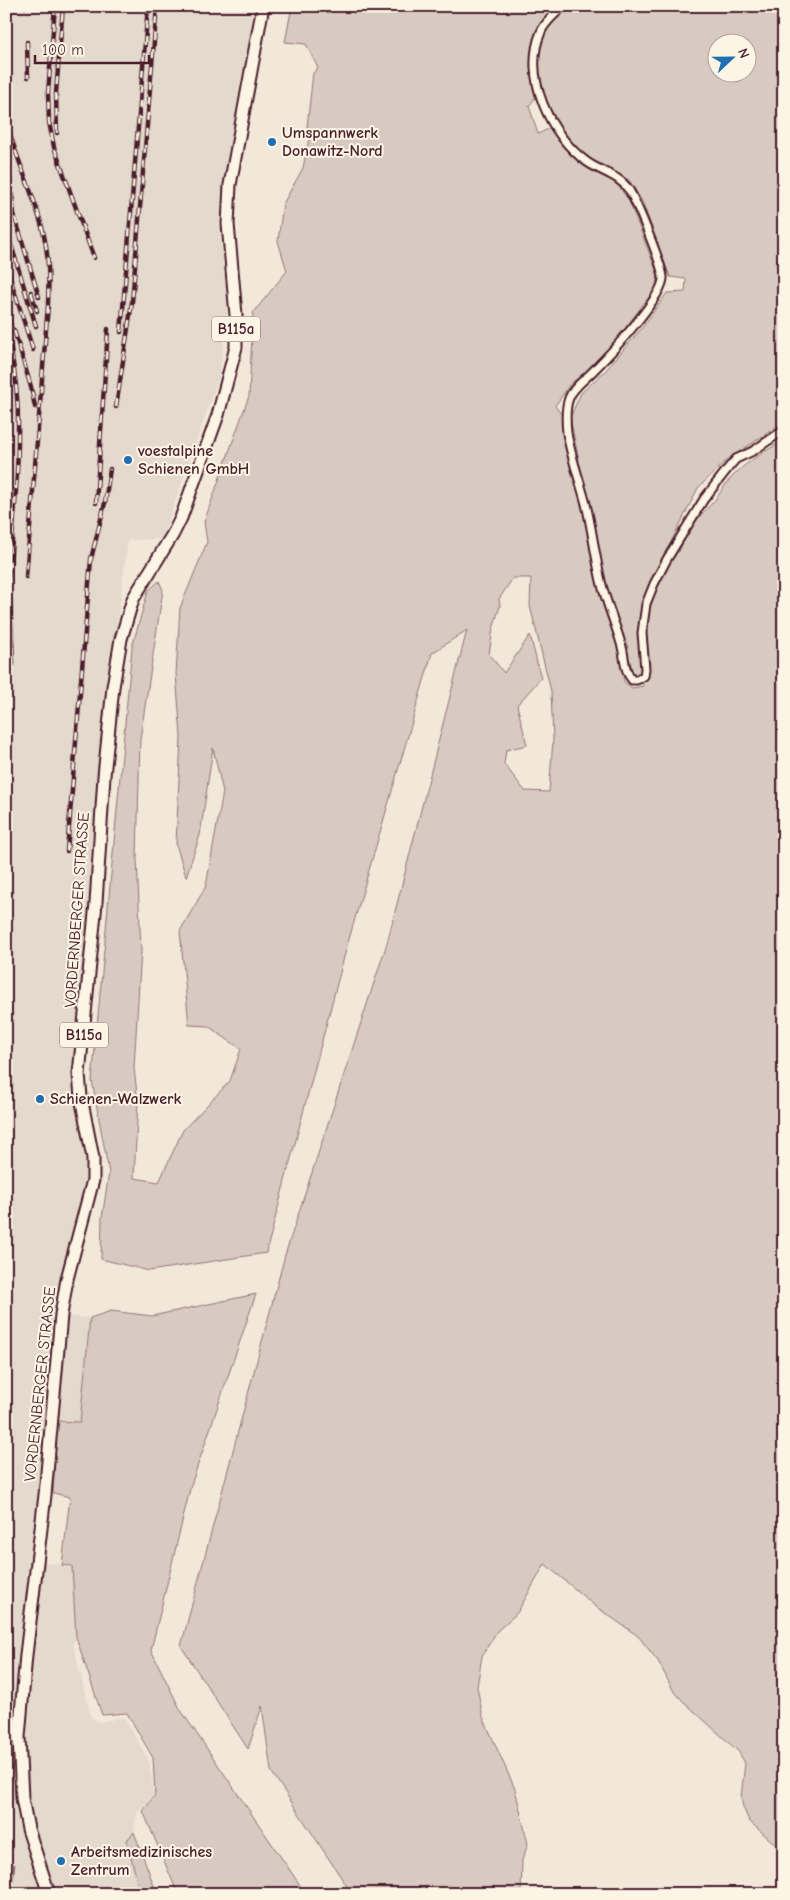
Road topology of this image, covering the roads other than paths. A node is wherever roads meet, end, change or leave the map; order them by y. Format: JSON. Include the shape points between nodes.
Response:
{"nodes":[{"id":1,"x":263,"y":6,"type":"edge"},
{"id":2,"x":564,"y":6,"type":"edge"},
{"id":3,"x":784,"y":430,"type":"edge"},
{"id":4,"x":49,"y":1894,"type":"edge"}],
"edges":[{"from":1,"to":4,"type":"main road","name":"VORDERNBERGER STRASSE","number":"B115a","via":[[230,185],[228,224],[236,347],[218,415],[181,518],[128,611],[109,726],[80,1074],[81,1097],[93,1158],[93,1180],[64,1296],[19,1737],[22,1798],[28,1829]]},
{"from":2,"to":3,"type":"street","via":[[541,31],[537,46],[535,68],[540,101],[566,143],[587,162],[618,179],[628,189],[663,277],[662,287],[633,327],[569,398],[567,413],[567,432],[601,581],[628,676],[632,680],[644,676],[642,633],[646,604],[675,544],[729,466]]}]}
